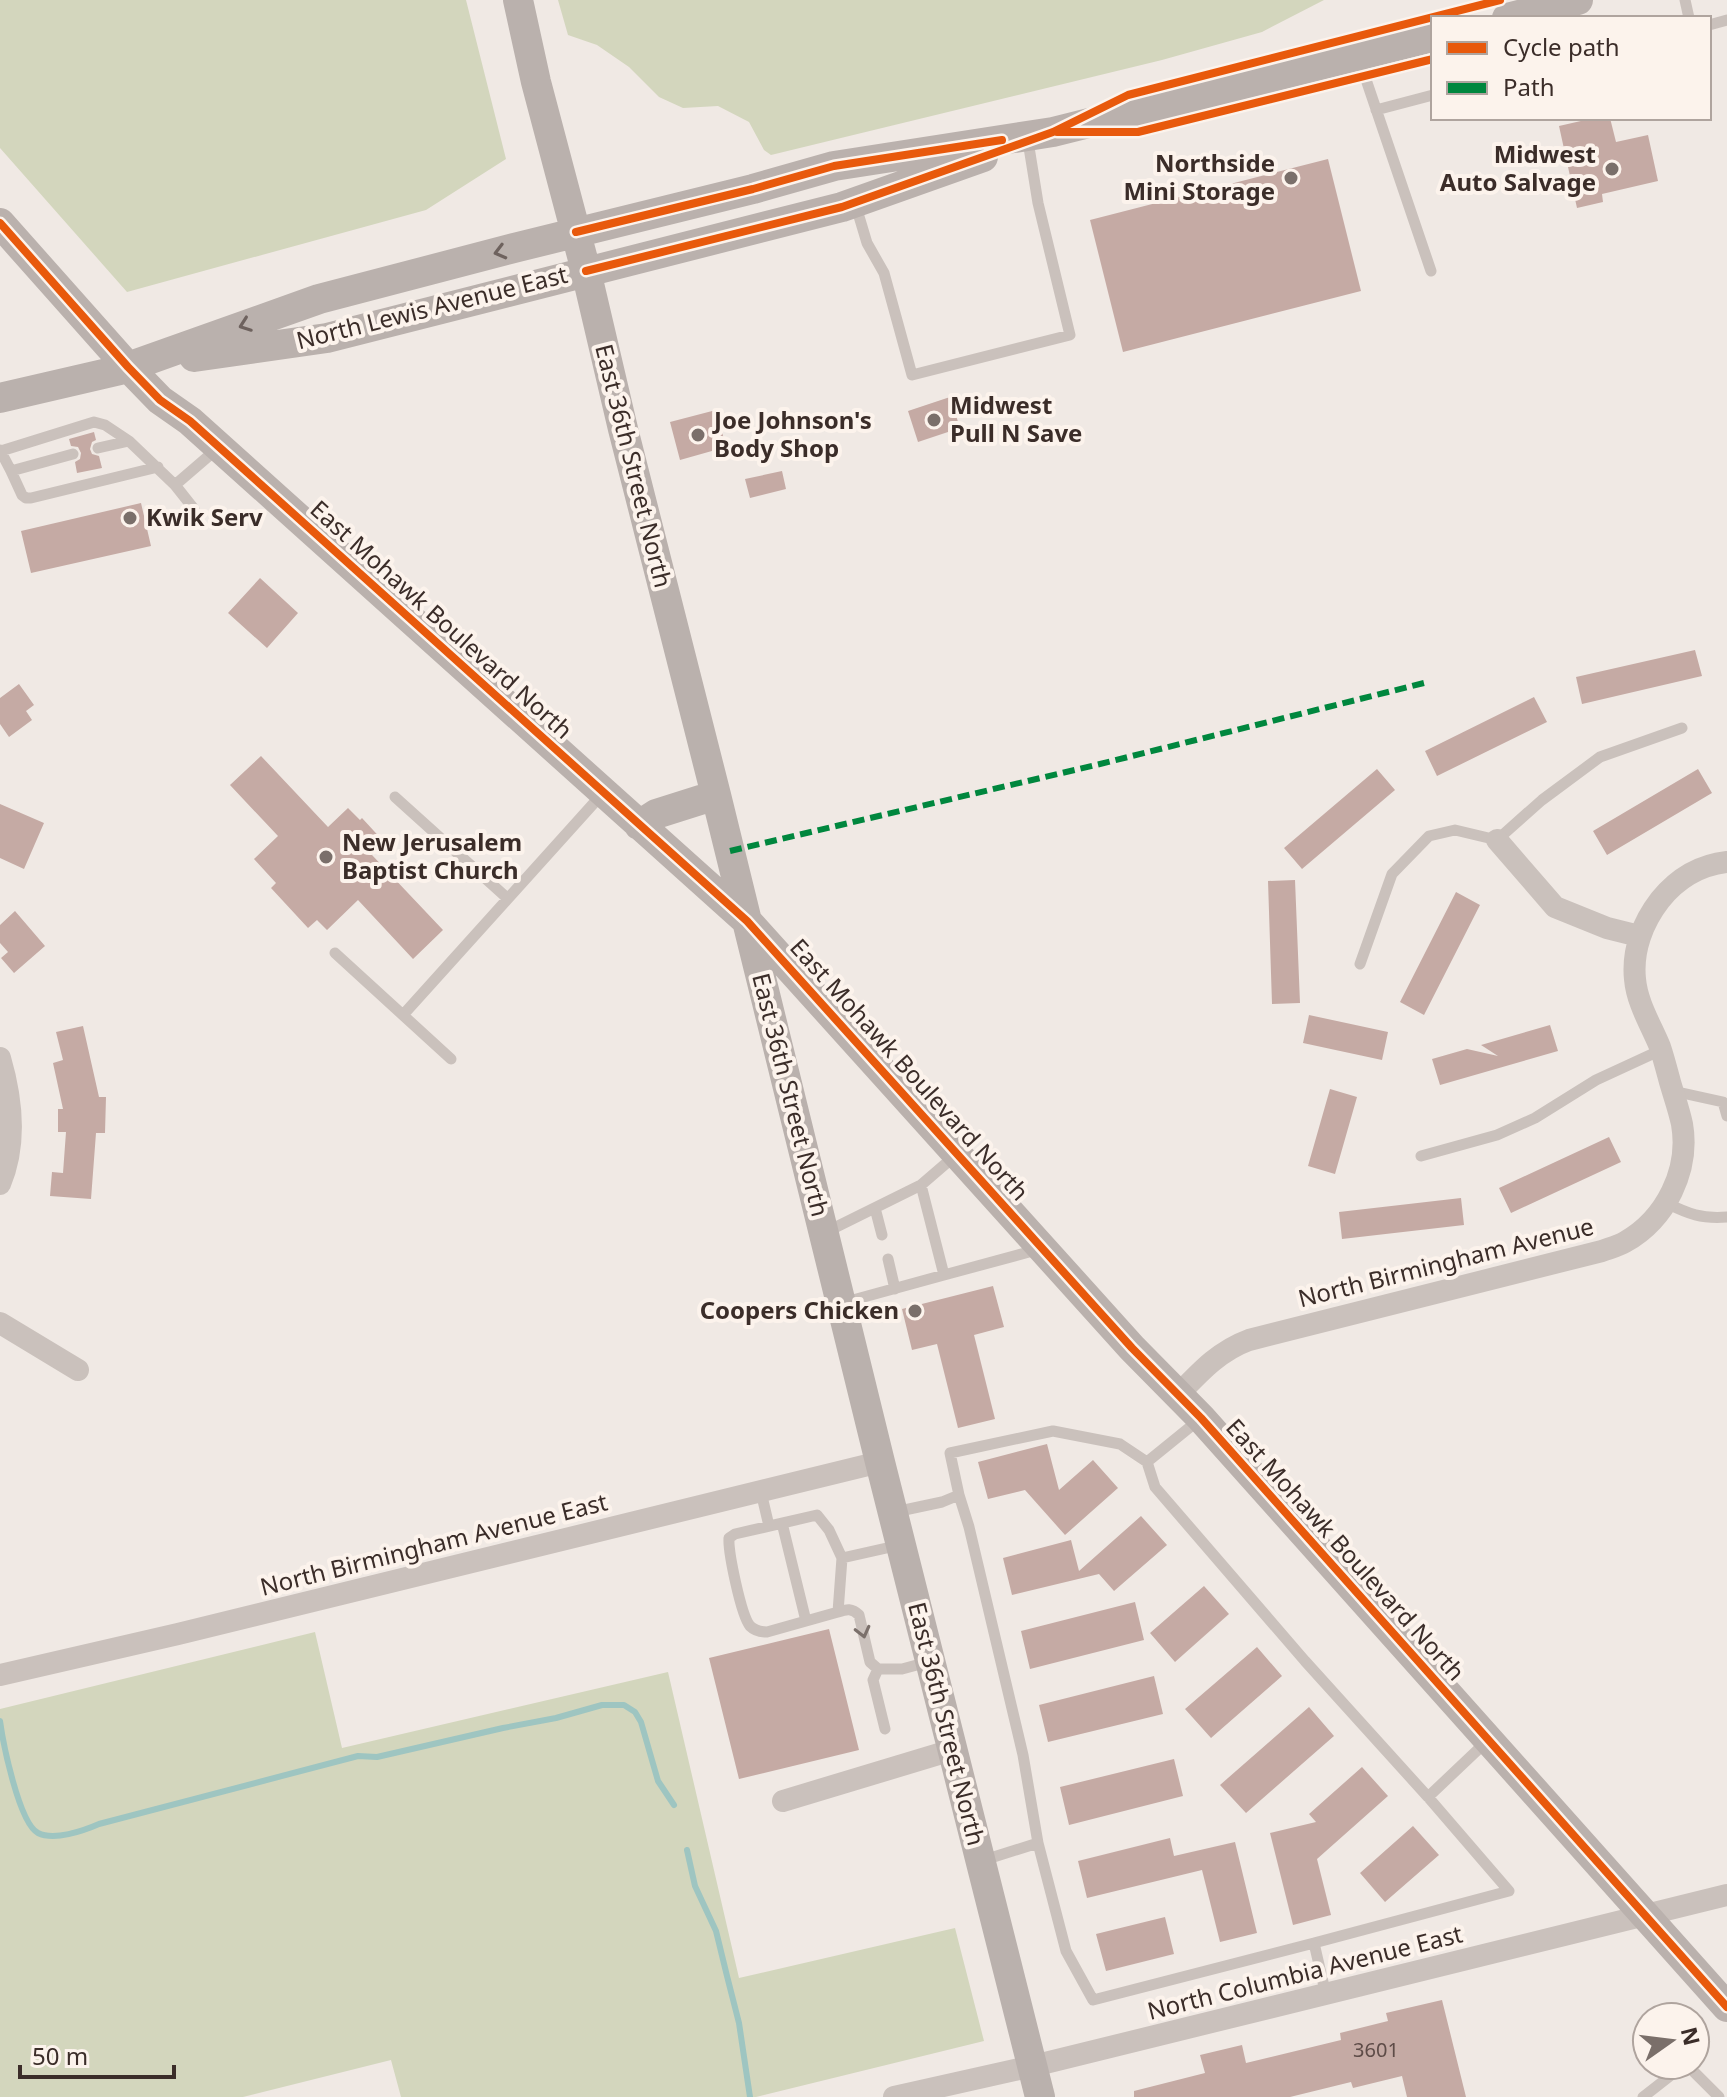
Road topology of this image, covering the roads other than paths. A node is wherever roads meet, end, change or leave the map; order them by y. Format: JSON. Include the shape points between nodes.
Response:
{"nodes":[{"id":1,"x":523,"y":3,"type":"edge"},
{"id":2,"x":1563,"y":8,"type":"edge"},
{"id":3,"x":1518,"y":16,"type":"edge"},
{"id":4,"x":1431,"y":38,"type":"edge"},
{"id":5,"x":1358,"y":56,"type":"junction"},
{"id":6,"x":1431,"y":96,"type":"edge"},
{"id":7,"x":1376,"y":110,"type":"junction"},
{"id":8,"x":1040,"y":136,"type":"junction"},
{"id":9,"x":855,"y":202,"type":"junction"},
{"id":10,"x":0,"y":223,"type":"edge"},
{"id":11,"x":576,"y":232,"type":"junction"},
{"id":12,"x":586,"y":271,"type":"junction"},
{"id":13,"x":1431,"y":271,"type":"dead end"},
{"id":14,"x":128,"y":367,"type":"junction"},
{"id":15,"x":0,"y":398,"type":"edge"},
{"id":16,"x":129,"y":441,"type":"junction"},
{"id":17,"x":218,"y":447,"type":"junction"},
{"id":18,"x":98,"y":448,"type":"dead end"},
{"id":19,"x":0,"y":450,"type":"edge"},
{"id":20,"x":73,"y":454,"type":"dead end"},
{"id":21,"x":158,"y":467,"type":"junction"},
{"id":22,"x":11,"y":471,"type":"junction"},
{"id":23,"x":175,"y":485,"type":"junction"},
{"id":24,"x":194,"y":509,"type":"dead end"},
{"id":25,"x":1682,"y":728,"type":"dead end"},
{"id":26,"x":603,"y":792,"type":"junction"},
{"id":27,"x":716,"y":795,"type":"junction"},
{"id":28,"x":395,"y":797,"type":"dead end"},
{"id":29,"x":639,"y":825,"type":"junction"},
{"id":30,"x":1497,"y":840,"type":"junction"},
{"id":31,"x":1727,"y":862,"type":"edge"},
{"id":32,"x":507,"y":898,"type":"junction"},
{"id":33,"x":747,"y":921,"type":"junction"},
{"id":34,"x":1639,"y":936,"type":"junction"},
{"id":35,"x":335,"y":953,"type":"dead end"},
{"id":36,"x":1360,"y":964,"type":"dead end"},
{"id":37,"x":403,"y":1015,"type":"junction"},
{"id":38,"x":1661,"y":1050,"type":"junction"},
{"id":39,"x":0,"y":1058,"type":"edge"},
{"id":40,"x":451,"y":1059,"type":"dead end"},
{"id":41,"x":1673,"y":1091,"type":"junction"},
{"id":42,"x":1727,"y":1116,"type":"edge"},
{"id":43,"x":958,"y":1153,"type":"junction"},
{"id":44,"x":1421,"y":1156,"type":"dead end"},
{"id":45,"x":0,"y":1184,"type":"edge"},
{"id":46,"x":921,"y":1185,"type":"junction"},
{"id":47,"x":1666,"y":1203,"type":"junction"},
{"id":48,"x":875,"y":1208,"type":"junction"},
{"id":49,"x":1727,"y":1217,"type":"edge"},
{"id":50,"x":824,"y":1233,"type":"junction"},
{"id":51,"x":882,"y":1235,"type":"dead end"},
{"id":52,"x":1043,"y":1248,"type":"junction"},
{"id":53,"x":888,"y":1259,"type":"dead end"},
{"id":54,"x":944,"y":1275,"type":"junction"},
{"id":55,"x":895,"y":1289,"type":"junction"},
{"id":56,"x":841,"y":1304,"type":"junction"},
{"id":57,"x":0,"y":1323,"type":"edge"},
{"id":58,"x":78,"y":1370,"type":"dead end"},
{"id":59,"x":1178,"y":1395,"type":"junction"},
{"id":60,"x":1201,"y":1418,"type":"junction"},
{"id":61,"x":880,"y":1462,"type":"junction"},
{"id":62,"x":1147,"y":1462,"type":"junction"},
{"id":63,"x":761,"y":1492,"type":"junction"},
{"id":64,"x":959,"y":1495,"type":"junction"},
{"id":65,"x":893,"y":1512,"type":"junction"},
{"id":66,"x":776,"y":1524,"type":"junction"},
{"id":67,"x":901,"y":1544,"type":"junction"},
{"id":68,"x":842,"y":1558,"type":"junction"},
{"id":69,"x":838,"y":1612,"type":"junction"},
{"id":70,"x":806,"y":1621,"type":"junction"},
{"id":71,"x":930,"y":1661,"type":"junction"},
{"id":72,"x":878,"y":1669,"type":"junction"},
{"id":73,"x":0,"y":1675,"type":"edge"},
{"id":74,"x":885,"y":1729,"type":"dead end"},
{"id":75,"x":1487,"y":1741,"type":"junction"},
{"id":76,"x":952,"y":1750,"type":"junction"},
{"id":77,"x":1428,"y":1797,"type":"junction"},
{"id":78,"x":783,"y":1801,"type":"dead end"},
{"id":79,"x":1038,"y":1843,"type":"junction"},
{"id":80,"x":981,"y":1861,"type":"junction"},
{"id":81,"x":1727,"y":1895,"type":"edge"},
{"id":82,"x":1646,"y":1916,"type":"junction"},
{"id":83,"x":1314,"y":1943,"type":"junction"},
{"id":84,"x":1326,"y":1995,"type":"junction"},
{"id":85,"x":1727,"y":2007,"type":"edge"},
{"id":86,"x":1033,"y":2066,"type":"junction"},
{"id":87,"x":1664,"y":2081,"type":"edge"},
{"id":88,"x":1702,"y":2081,"type":"edge"},
{"id":89,"x":894,"y":2097,"type":"edge"},
{"id":90,"x":1040,"y":2097,"type":"edge"},
{"id":91,"x":1643,"y":2097,"type":"edge"},
{"id":92,"x":1719,"y":2097,"type":"edge"}],
"edges":[{"from":1,"to":11,"type":"main road","name":"East 36th Street North","via":[[536,82]]},
{"from":2,"to":3,"type":"main road"},
{"from":4,"to":5,"type":"main road","name":"North Lewis Avenue East"},
{"from":5,"to":7,"type":"lane"},
{"from":5,"to":8,"type":"main road","name":"North Lewis Avenue East"},
{"from":6,"to":7,"type":"lane"},
{"from":7,"to":13,"type":"lane"},
{"from":8,"to":9,"type":"main road","name":"North Lewis Avenue East"},
{"from":8,"to":9,"type":"lane","via":[[1038,203],[1070,335],[912,375],[884,273],[867,243]]},
{"from":8,"to":11,"type":"main road","name":"North Lewis Avenue East","via":[[834,166]]},
{"from":9,"to":12,"type":"main road","name":"North Lewis Avenue East"},
{"from":10,"to":14,"type":"main road","name":"East Mohawk Boulevard North"},
{"from":11,"to":12,"type":"main road","name":"East 36th Street North"},
{"from":11,"to":14,"type":"main road","name":"North Lewis Avenue East","one_way":true,"via":[[319,299]]},
{"from":12,"to":14,"type":"main road","name":"North Lewis Avenue East","via":[[327,338]]},
{"from":12,"to":27,"type":"main road","name":"East 36th Street North"},
{"from":14,"to":15,"type":"main road","name":"North Lewis Avenue East"},
{"from":14,"to":17,"type":"main road","name":"East Mohawk Boulevard North"},
{"from":16,"to":18,"type":"lane"},
{"from":16,"to":19,"type":"lane","via":[[94,422]]},
{"from":16,"to":21,"type":"lane"},
{"from":17,"to":23,"type":"lane"},
{"from":17,"to":26,"type":"main road","name":"East Mohawk Boulevard North"},
{"from":19,"to":22,"type":"lane"},
{"from":20,"to":22,"type":"lane"},
{"from":21,"to":22,"type":"lane","via":[[31,498],[22,495]]},
{"from":21,"to":23,"type":"lane"},
{"from":23,"to":24,"type":"lane"},
{"from":25,"to":30,"type":"lane","via":[[1600,757]]},
{"from":26,"to":29,"type":"main road","name":"East Mohawk Boulevard North"},
{"from":26,"to":32,"type":"lane"},
{"from":27,"to":29,"type":"main road","via":[[656,814]]},
{"from":27,"to":33,"type":"main road","name":"East 36th Street North"},
{"from":28,"to":32,"type":"lane"},
{"from":29,"to":33,"type":"main road","name":"East Mohawk Boulevard North"},
{"from":30,"to":34,"type":"street","via":[[1555,907]]},
{"from":30,"to":36,"type":"lane","via":[[1455,830],[1429,836],[1392,874]]},
{"from":31,"to":34,"type":"street","name":"North Birmingham Avenue","via":[[1679,880],[1654,908]]},
{"from":32,"to":37,"type":"lane"},
{"from":33,"to":43,"type":"main road","name":"East Mohawk Boulevard North"},
{"from":33,"to":50,"type":"main road","name":"East 36th Street North"},
{"from":34,"to":38,"type":"street","name":"North Birmingham Avenue","via":[[1634,977]]},
{"from":35,"to":37,"type":"lane"},
{"from":37,"to":40,"type":"lane"},
{"from":38,"to":41,"type":"street","name":"North Birmingham Avenue"},
{"from":38,"to":44,"type":"lane","via":[[1596,1080],[1523,1124]]},
{"from":39,"to":45,"type":"street","via":[[11,1112]]},
{"from":41,"to":42,"type":"lane","via":[[1723,1102]]},
{"from":41,"to":47,"type":"street","name":"North Birmingham Avenue","via":[[1683,1151]]},
{"from":43,"to":46,"type":"lane"},
{"from":43,"to":52,"type":"main road","name":"East Mohawk Boulevard North"},
{"from":46,"to":48,"type":"lane"},
{"from":46,"to":54,"type":"lane"},
{"from":47,"to":49,"type":"lane","via":[[1688,1214]]},
{"from":47,"to":59,"type":"street","name":"North Birmingham Avenue","via":[[1642,1231],[1602,1251],[1238,1344],[1212,1360]]},
{"from":48,"to":50,"type":"lane"},
{"from":48,"to":51,"type":"lane"},
{"from":50,"to":56,"type":"main road","name":"East 36th Street North"},
{"from":52,"to":54,"type":"lane"},
{"from":52,"to":59,"type":"main road","name":"East Mohawk Boulevard North"},
{"from":53,"to":55,"type":"lane"},
{"from":54,"to":55,"type":"lane"},
{"from":55,"to":56,"type":"lane"},
{"from":56,"to":61,"type":"main road","name":"East 36th Street North"},
{"from":57,"to":58,"type":"street"},
{"from":59,"to":60,"type":"main road","name":"East Mohawk Boulevard North"},
{"from":60,"to":62,"type":"lane"},
{"from":60,"to":75,"type":"main road","name":"East Mohawk Boulevard North"},
{"from":61,"to":63,"type":"street","name":"North Birmingham Avenue East"},
{"from":61,"to":65,"type":"main road","name":"East 36th Street North"},
{"from":62,"to":64,"type":"lane","via":[[1120,1444],[1053,1431],[950,1453]]},
{"from":62,"to":77,"type":"lane","via":[[1155,1487]]},
{"from":63,"to":66,"type":"lane"},
{"from":63,"to":73,"type":"street","name":"North Birmingham Avenue East"},
{"from":64,"to":65,"type":"lane"},
{"from":64,"to":79,"type":"lane","via":[[1023,1755]]},
{"from":65,"to":67,"type":"main road","name":"East 36th Street North"},
{"from":66,"to":68,"type":"lane","via":[[817,1515]]},
{"from":66,"to":70,"type":"lane"},
{"from":66,"to":70,"type":"lane","via":[[729,1538],[747,1621],[758,1632]]},
{"from":67,"to":68,"type":"lane"},
{"from":67,"to":71,"type":"main road","name":"East 36th Street North"},
{"from":68,"to":69,"type":"lane"},
{"from":69,"to":70,"type":"lane"},
{"from":69,"to":72,"type":"lane","one_way":true,"via":[[849,1609],[859,1615],[870,1662]]},
{"from":71,"to":72,"type":"lane"},
{"from":71,"to":76,"type":"main road","name":"East 36th Street North"},
{"from":72,"to":74,"type":"lane","via":[[873,1680]]},
{"from":75,"to":77,"type":"lane"},
{"from":75,"to":82,"type":"main road","name":"East Mohawk Boulevard North"},
{"from":76,"to":78,"type":"street"},
{"from":76,"to":80,"type":"main road","name":"East 36th Street North"},
{"from":77,"to":83,"type":"lane","via":[[1509,1891]]},
{"from":79,"to":80,"type":"lane"},
{"from":79,"to":83,"type":"lane","via":[[1066,1951],[1093,2000]]},
{"from":80,"to":86,"type":"main road","name":"East 36th Street North"},
{"from":81,"to":82,"type":"street","name":"North Columbia Avenue East"},
{"from":82,"to":84,"type":"street","name":"North Columbia Avenue East"},
{"from":82,"to":85,"type":"main road","name":"East Mohawk Boulevard North"},
{"from":83,"to":84,"type":"lane"},
{"from":84,"to":86,"type":"street","name":"North Columbia Avenue East"},
{"from":86,"to":89,"type":"street","name":"North Columbia Avenue East"},
{"from":86,"to":90,"type":"main road","name":"East 36th Street North"},
{"from":87,"to":91,"type":"lane"},
{"from":88,"to":92,"type":"lane"}]}
